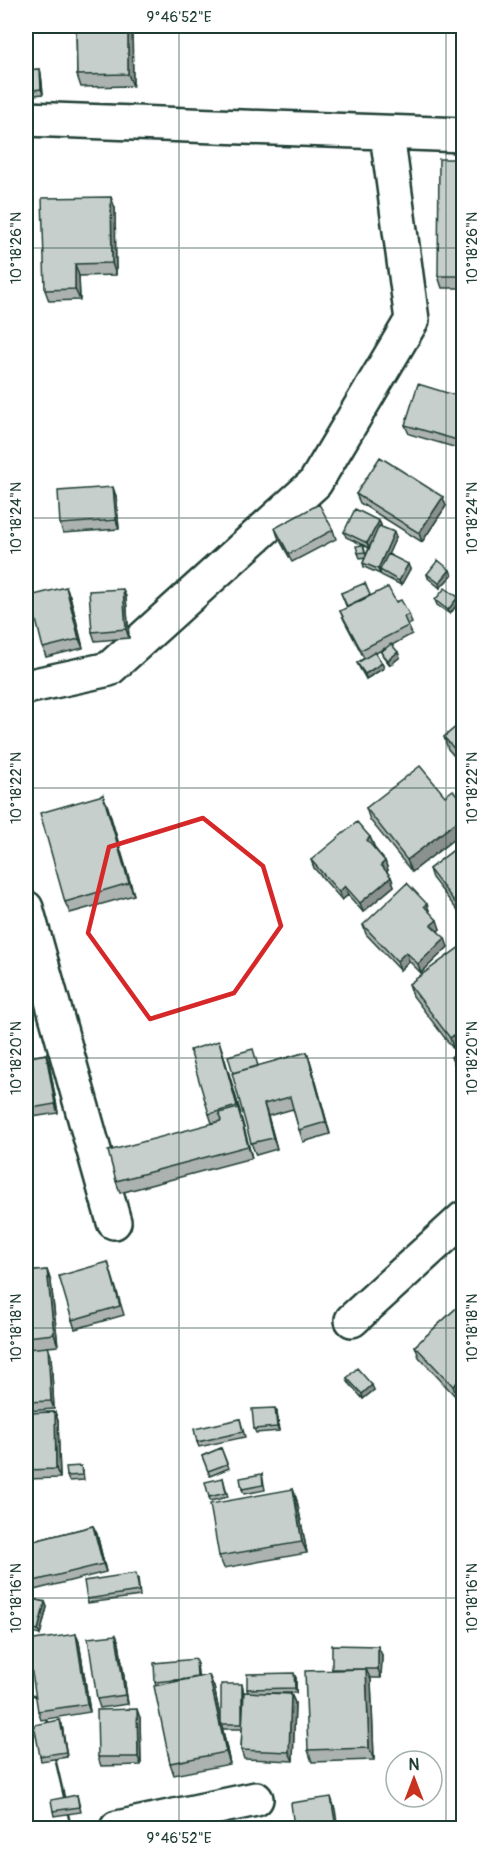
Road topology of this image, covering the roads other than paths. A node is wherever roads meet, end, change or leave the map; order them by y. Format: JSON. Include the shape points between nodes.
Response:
{"nodes":[{"id":1,"x":26,"y":118,"type":"edge"},
{"id":2,"x":387,"y":134,"type":"junction"},
{"id":3,"x":464,"y":135,"type":"edge"},
{"id":4,"x":26,"y":687,"type":"edge"},
{"id":5,"x":26,"y":908,"type":"edge"},
{"id":6,"x":464,"y":1218,"type":"edge"},
{"id":7,"x":114,"y":1222,"type":"dead end"},
{"id":8,"x":352,"y":1320,"type":"dead end"},
{"id":9,"x":26,"y":1711,"type":"edge"},
{"id":10,"x":256,"y":1799,"type":"dead end"},
{"id":11,"x":53,"y":1828,"type":"edge"},
{"id":12,"x":117,"y":1828,"type":"edge"}],
"edges":[{"from":1,"to":2,"type":"street"},
{"from":2,"to":3,"type":"street"},
{"from":2,"to":4,"type":"street","via":[[412,320],[315,483],[109,669]]},
{"from":5,"to":7,"type":"street"},
{"from":6,"to":8,"type":"street"},
{"from":9,"to":11,"type":"street"},
{"from":10,"to":12,"type":"street"}]}
